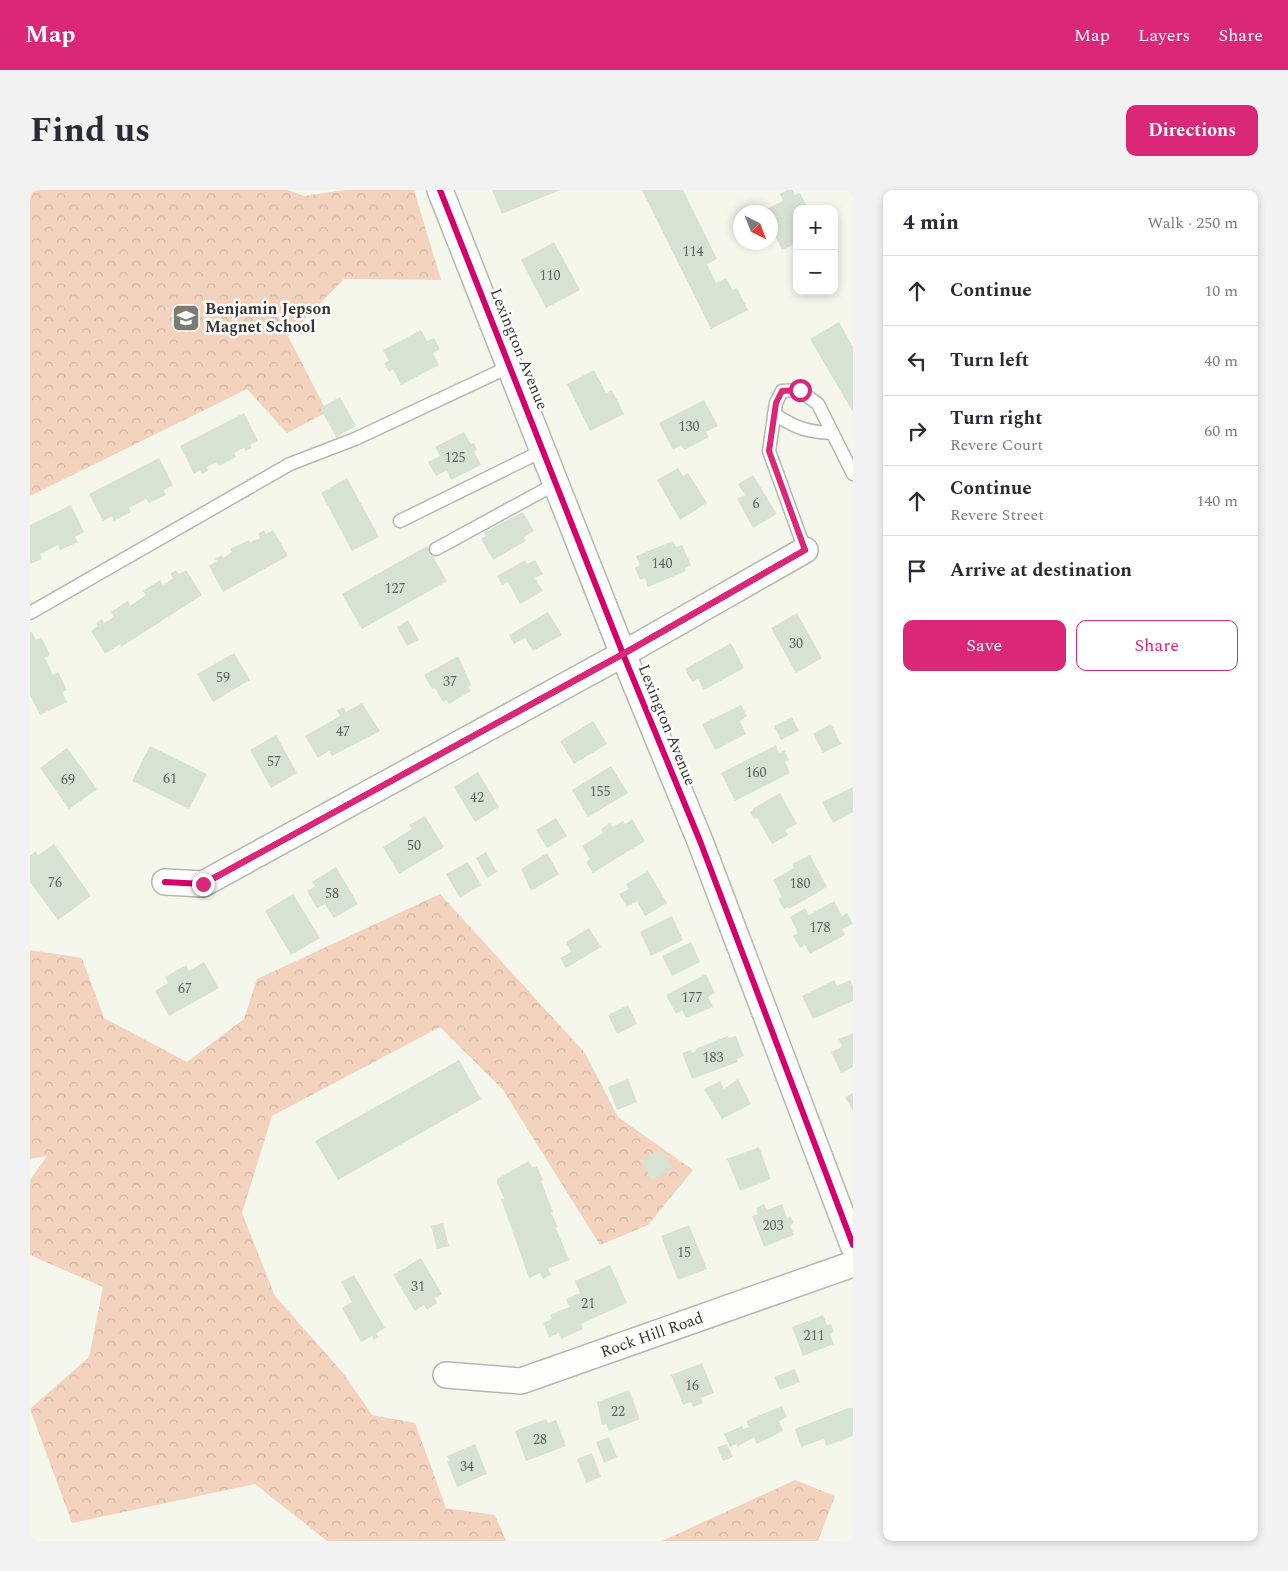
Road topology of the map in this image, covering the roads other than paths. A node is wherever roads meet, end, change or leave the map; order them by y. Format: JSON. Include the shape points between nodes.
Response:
{"nodes":[{"id":1,"x":440,"y":190,"type":"edge"},
{"id":2,"x":511,"y":366,"type":"junction"},
{"id":3,"x":774,"y":414,"type":"junction"},
{"id":4,"x":832,"y":433,"type":"junction"},
{"id":5,"x":544,"y":450,"type":"junction"},
{"id":6,"x":853,"y":474,"type":"edge"},
{"id":7,"x":557,"y":483,"type":"junction"},
{"id":8,"x":400,"y":521,"type":"dead end"},
{"id":9,"x":436,"y":549,"type":"dead end"},
{"id":10,"x":805,"y":550,"type":"joint"},
{"id":11,"x":30,"y":613,"type":"edge"},
{"id":12,"x":623,"y":654,"type":"junction"},
{"id":13,"x":165,"y":882,"type":"dead end"},
{"id":14,"x":844,"y":1193,"type":"edge"},
{"id":15,"x":853,"y":1245,"type":"edge"},
{"id":16,"x":853,"y":1264,"type":"edge"},
{"id":17,"x":446,"y":1376,"type":"dead end"}],
"edges":[{"from":1,"to":2,"type":"street","name":"Lexington Avenue"},
{"from":2,"to":5,"type":"street","name":"Lexington Avenue"},
{"from":2,"to":11,"type":"lane","via":[[355,439],[290,464]]},
{"from":3,"to":4,"type":"lane","via":[[809,432]]},
{"from":3,"to":4,"type":"lane","via":[[782,391],[800,390],[818,404]]},
{"from":3,"to":10,"type":"lane","via":[[769,451]]},
{"from":4,"to":6,"type":"lane"},
{"from":5,"to":7,"type":"street","name":"Lexington Avenue"},
{"from":5,"to":8,"type":"lane"},
{"from":7,"to":9,"type":"lane"},
{"from":7,"to":12,"type":"street","name":"Lexington Avenue"},
{"from":10,"to":12,"type":"street"},
{"from":12,"to":13,"type":"street","via":[[203,884]]},
{"from":12,"to":14,"type":"street","name":"Lexington Avenue"},
{"from":14,"to":15,"type":"street","name":"Lexington Avenue"},
{"from":16,"to":17,"type":"street","name":"Rock Hill Road","via":[[520,1381]]}]}
